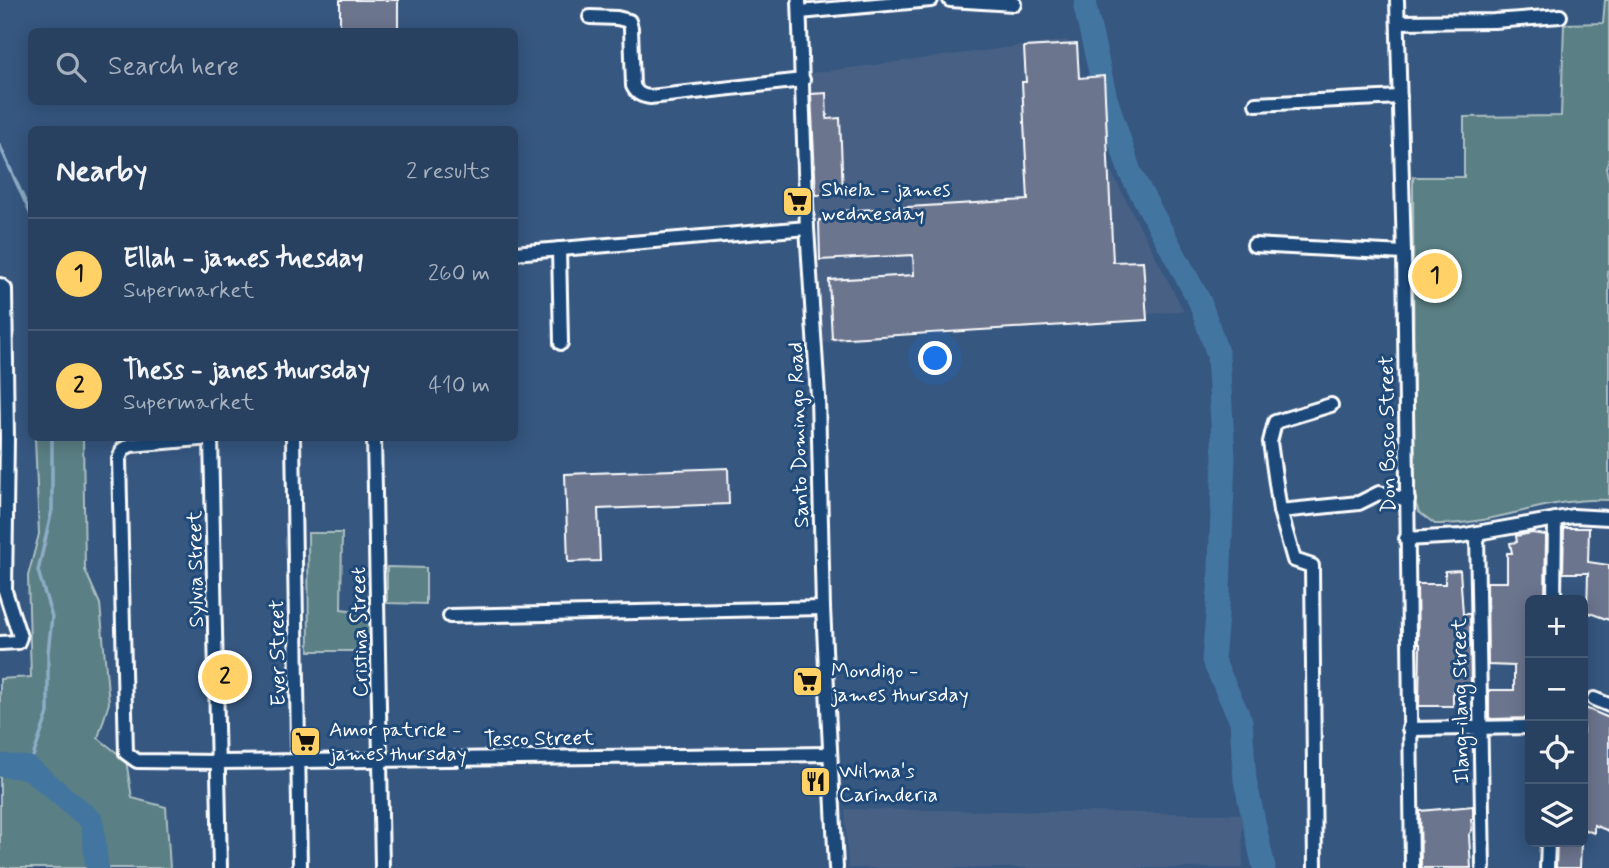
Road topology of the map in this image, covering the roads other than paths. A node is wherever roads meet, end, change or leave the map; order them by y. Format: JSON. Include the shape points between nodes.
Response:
{"nodes":[{"id":1,"x":931,"y":0,"type":"edge"},
{"id":2,"x":950,"y":0,"type":"edge"},
{"id":3,"x":1397,"y":0,"type":"edge"},
{"id":4,"x":1014,"y":4,"type":"dead end"},
{"id":5,"x":799,"y":6,"type":"edge"},
{"id":6,"x":1560,"y":16,"type":"dead end"},
{"id":7,"x":590,"y":17,"type":"dead end"},
{"id":8,"x":1398,"y":22,"type":"junction"},
{"id":9,"x":803,"y":80,"type":"junction"},
{"id":10,"x":1401,"y":97,"type":"junction"},
{"id":11,"x":1256,"y":104,"type":"dead end"},
{"id":12,"x":807,"y":228,"type":"junction"},
{"id":13,"x":1254,"y":246,"type":"dead end"},
{"id":14,"x":559,"y":249,"type":"junction"},
{"id":15,"x":518,"y":253,"type":"edge"},
{"id":16,"x":1404,"y":253,"type":"junction"},
{"id":17,"x":0,"y":285,"type":"edge"},
{"id":18,"x":3,"y":337,"type":"edge"},
{"id":19,"x":561,"y":343,"type":"dead end"},
{"id":20,"x":3,"y":387,"type":"edge"},
{"id":21,"x":1331,"y":405,"type":"dead end"},
{"id":22,"x":4,"y":438,"type":"edge"},
{"id":23,"x":177,"y":441,"type":"edge"},
{"id":24,"x":211,"y":441,"type":"edge"},
{"id":25,"x":293,"y":441,"type":"edge"},
{"id":26,"x":374,"y":441,"type":"edge"},
{"id":27,"x":3,"y":490,"type":"edge"},
{"id":28,"x":1408,"y":500,"type":"junction"},
{"id":29,"x":1280,"y":511,"type":"junction"},
{"id":30,"x":1609,"y":518,"type":"edge"},
{"id":31,"x":1555,"y":519,"type":"junction"},
{"id":32,"x":1476,"y":534,"type":"junction"},
{"id":33,"x":1406,"y":539,"type":"junction"},
{"id":34,"x":3,"y":540,"type":"edge"},
{"id":35,"x":2,"y":591,"type":"edge"},
{"id":36,"x":1554,"y":595,"type":"edge"},
{"id":37,"x":823,"y":608,"type":"junction"},
{"id":38,"x":450,"y":616,"type":"dead end"},
{"id":39,"x":0,"y":643,"type":"edge"},
{"id":40,"x":1594,"y":699,"type":"dead end"},
{"id":41,"x":1609,"y":705,"type":"edge"},
{"id":42,"x":1480,"y":727,"type":"junction"},
{"id":43,"x":1525,"y":727,"type":"edge"},
{"id":44,"x":1409,"y":729,"type":"junction"},
{"id":45,"x":830,"y":754,"type":"junction"},
{"id":46,"x":381,"y":759,"type":"junction"},
{"id":47,"x":299,"y":760,"type":"junction"},
{"id":48,"x":219,"y":762,"type":"junction"},
{"id":49,"x":1548,"y":847,"type":"edge"},
{"id":50,"x":220,"y":868,"type":"edge"},
{"id":51,"x":300,"y":868,"type":"edge"},
{"id":52,"x":382,"y":868,"type":"edge"},
{"id":53,"x":836,"y":868,"type":"edge"},
{"id":54,"x":1315,"y":868,"type":"edge"},
{"id":55,"x":1412,"y":868,"type":"edge"},
{"id":56,"x":1483,"y":868,"type":"edge"},
{"id":57,"x":1547,"y":868,"type":"edge"}],
"edges":[{"from":1,"to":5,"type":"street"},
{"from":2,"to":4,"type":"street"},
{"from":3,"to":8,"type":"street","name":"Don Bosco Street"},
{"from":5,"to":9,"type":"street","name":"Santo Domingo Road"},
{"from":6,"to":8,"type":"street"},
{"from":7,"to":9,"type":"street","via":[[629,22],[633,86],[641,96]]},
{"from":8,"to":10,"type":"street","name":"Don Bosco Street"},
{"from":9,"to":12,"type":"street","name":"Santo Domingo Road"},
{"from":10,"to":11,"type":"street"},
{"from":10,"to":16,"type":"street","name":"Don Bosco Street"},
{"from":12,"to":14,"type":"street"},
{"from":12,"to":37,"type":"street","name":"Santo Domingo Road","via":[[818,396]]},
{"from":13,"to":16,"type":"street"},
{"from":14,"to":15,"type":"street"},
{"from":14,"to":19,"type":"street"},
{"from":16,"to":28,"type":"street","name":"Don Bosco Street"},
{"from":17,"to":18,"type":"street","via":[[5,289]]},
{"from":18,"to":20,"type":"street"},
{"from":20,"to":22,"type":"street"},
{"from":21,"to":29,"type":"street","via":[[1275,422],[1270,442]]},
{"from":22,"to":27,"type":"street"},
{"from":23,"to":48,"type":"street","name":"Tesco Street","via":[[131,445],[122,449],[119,459],[126,753],[137,761]]},
{"from":24,"to":48,"type":"street","name":"Sylvia Street"},
{"from":25,"to":47,"type":"street","name":"Ever Street"},
{"from":26,"to":46,"type":"street","name":"Cristina Street"},
{"from":27,"to":34,"type":"street"},
{"from":28,"to":29,"type":"street","via":[[1380,494],[1359,503]]},
{"from":28,"to":33,"type":"street","name":"Don Bosco Street"},
{"from":29,"to":54,"type":"street","via":[[1294,560],[1312,566]]},
{"from":30,"to":31,"type":"street"},
{"from":31,"to":32,"type":"street"},
{"from":31,"to":36,"type":"street"},
{"from":32,"to":33,"type":"street"},
{"from":32,"to":42,"type":"street","name":"Ilang-ilang Street"},
{"from":33,"to":44,"type":"street","name":"Don Bosco Street"},
{"from":34,"to":35,"type":"street"},
{"from":35,"to":39,"type":"street","via":[[20,637],[18,642]]},
{"from":37,"to":38,"type":"street"},
{"from":37,"to":45,"type":"street","name":"Santo Domingo Road"},
{"from":40,"to":41,"type":"street"},
{"from":42,"to":43,"type":"street"},
{"from":42,"to":44,"type":"street"},
{"from":42,"to":56,"type":"street","name":"Ilang-ilang Street"},
{"from":44,"to":55,"type":"street","name":"Don Bosco Street"},
{"from":45,"to":46,"type":"street","name":"Tesco Street"},
{"from":45,"to":53,"type":"street","name":"Santo Domingo Road"},
{"from":46,"to":47,"type":"street","name":"Tesco Street"},
{"from":46,"to":52,"type":"street","name":"Cristina Street"},
{"from":47,"to":48,"type":"street","name":"Tesco Street"},
{"from":47,"to":51,"type":"street","name":"Ever Street"},
{"from":48,"to":50,"type":"street","name":"Sylvia Street"},
{"from":49,"to":57,"type":"street"}]}
